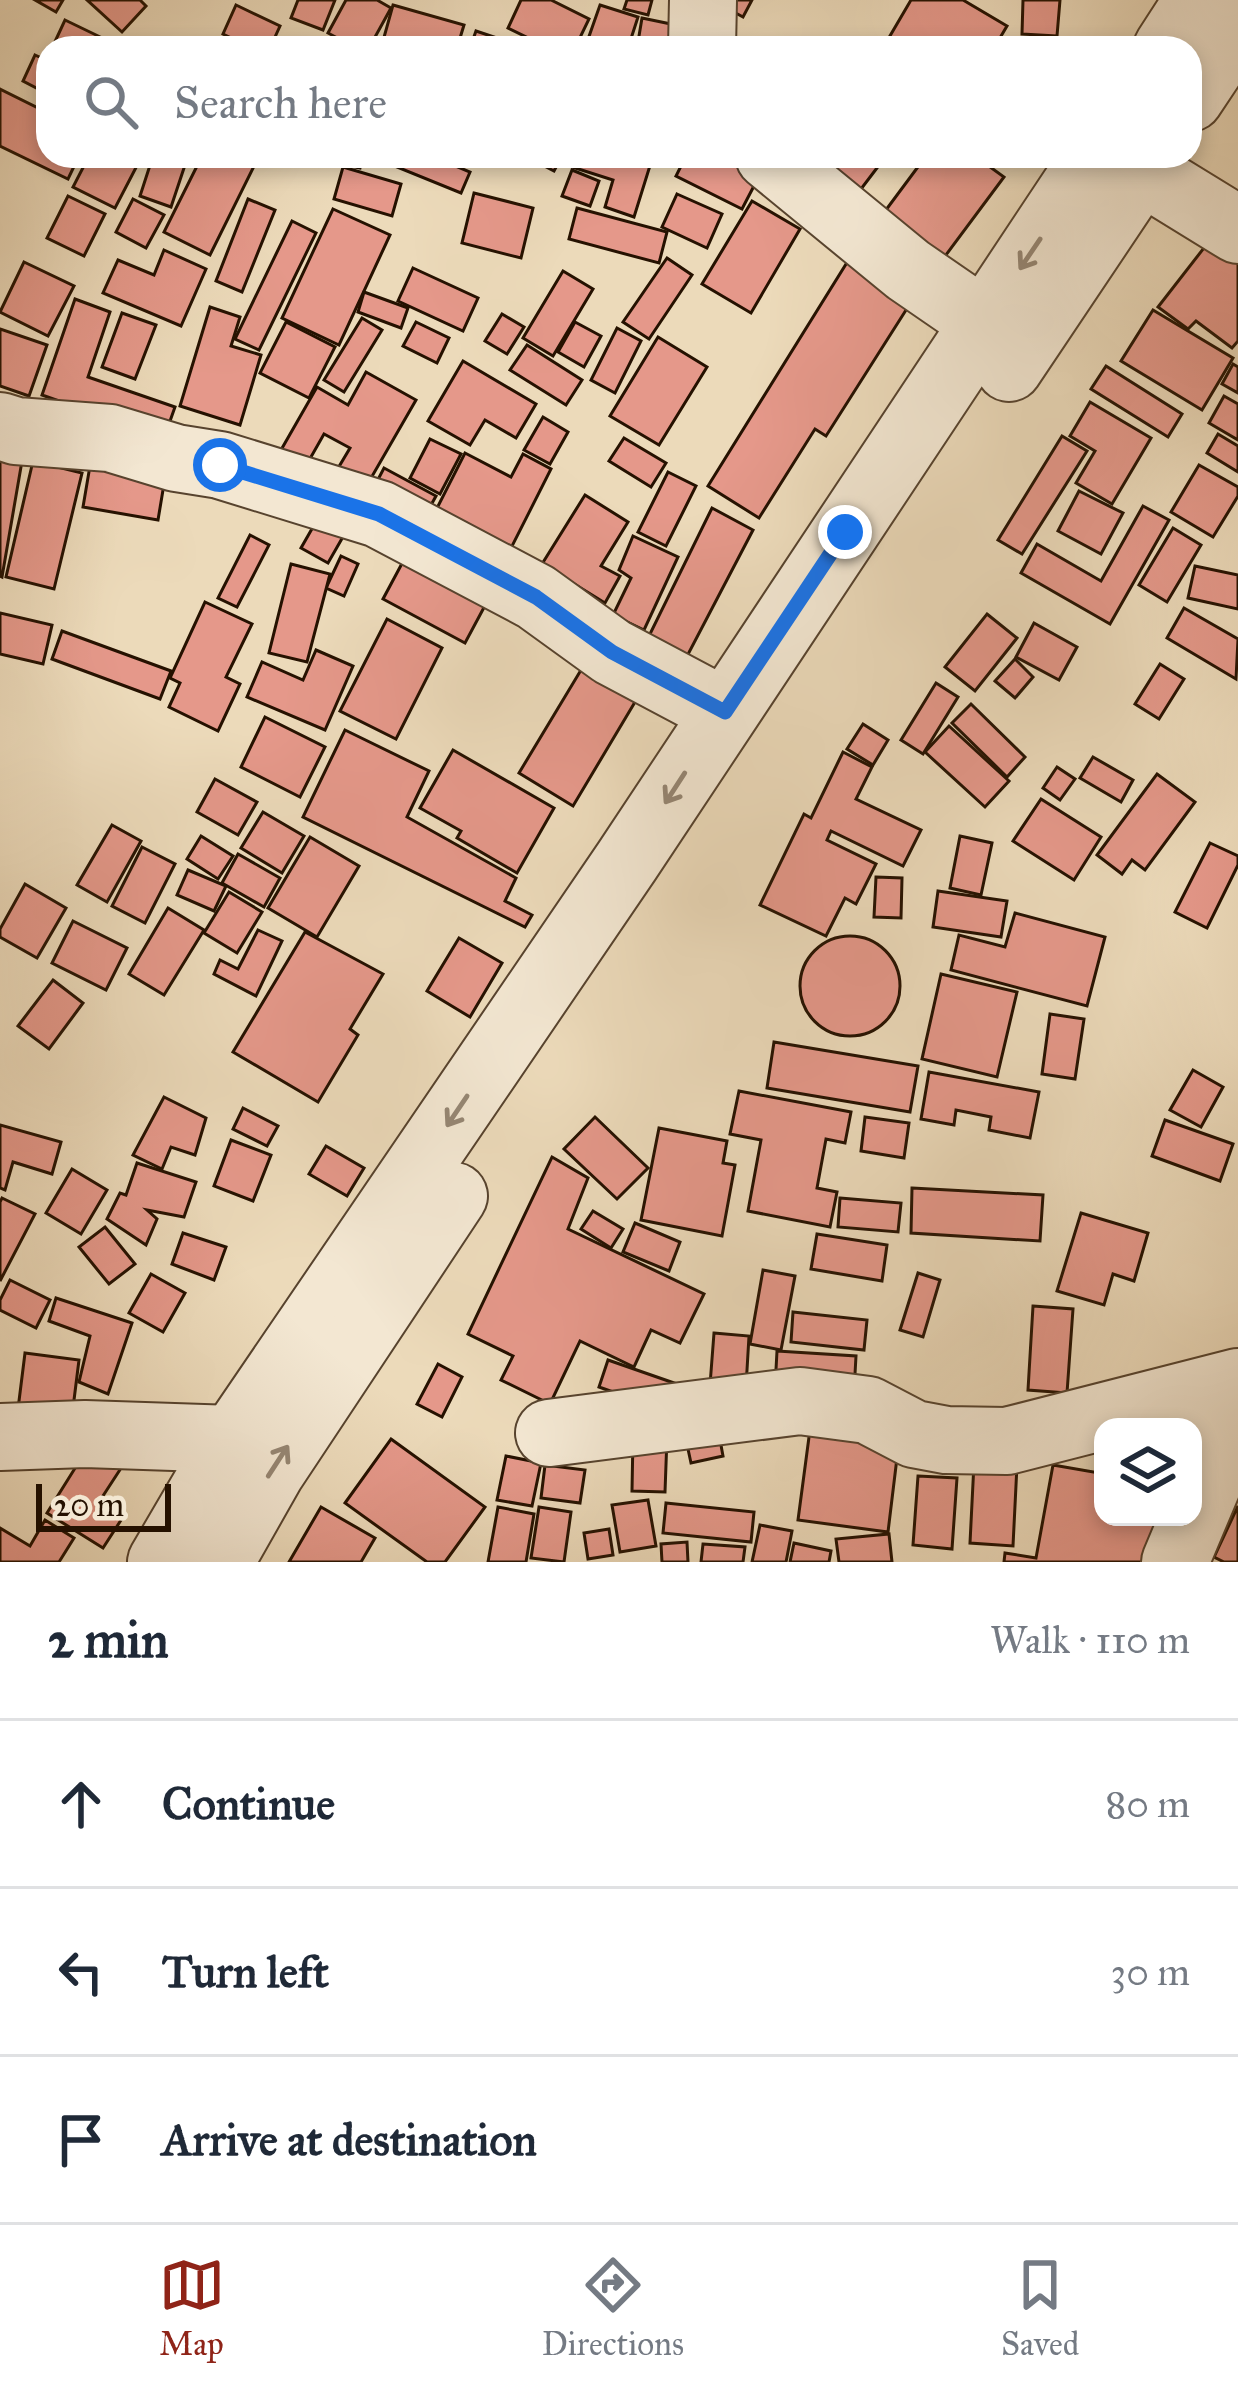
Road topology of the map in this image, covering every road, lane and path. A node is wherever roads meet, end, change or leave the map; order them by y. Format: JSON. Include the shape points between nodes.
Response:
{"nodes":[{"id":1,"x":703,"y":0,"type":"edge"},
{"id":2,"x":1198,"y":0,"type":"edge"},
{"id":3,"x":1238,"y":26,"type":"edge"},
{"id":4,"x":702,"y":36,"type":"edge"},
{"id":5,"x":1175,"y":36,"type":"edge"},
{"id":6,"x":1202,"y":80,"type":"edge"},
{"id":7,"x":784,"y":168,"type":"edge"},
{"id":8,"x":1123,"y":168,"type":"edge"},
{"id":9,"x":1124,"y":168,"type":"edge"},
{"id":10,"x":1140,"y":168,"type":"edge"},
{"id":11,"x":1238,"y":230,"type":"edge"},
{"id":12,"x":985,"y":323,"type":"junction"},
{"id":13,"x":0,"y":426,"type":"edge"},
{"id":14,"x":725,"y":712,"type":"junction"},
{"id":15,"x":1238,"y":1382,"type":"edge"},
{"id":16,"x":1238,"y":1412,"type":"edge"},
{"id":17,"x":549,"y":1433,"type":"dead end"},
{"id":18,"x":0,"y":1436,"type":"edge"},
{"id":19,"x":233,"y":1438,"type":"junction"},
{"id":20,"x":161,"y":1562,"type":"edge"},
{"id":21,"x":220,"y":1562,"type":"edge"},
{"id":22,"x":1175,"y":1562,"type":"edge"}],
"edges":[{"from":1,"to":4,"type":"street"},
{"from":2,"to":5,"type":"street"},
{"from":3,"to":6,"type":"street"},
{"from":7,"to":12,"type":"street"},
{"from":8,"to":12,"type":"street","one_way":true},
{"from":21,"to":9,"type":"street","one_way":true,"via":[[271,1472]]},
{"from":10,"to":11,"type":"street"},
{"from":12,"to":14,"type":"street"},
{"from":13,"to":14,"type":"street","via":[[110,438],[379,514]]},
{"from":14,"to":19,"type":"street","one_way":true},
{"from":15,"to":17,"type":"street","via":[[1007,1441],[914,1434],[868,1410],[800,1402]]},
{"from":16,"to":22,"type":"street"},
{"from":18,"to":19,"type":"street"},
{"from":19,"to":20,"type":"street"}]}
